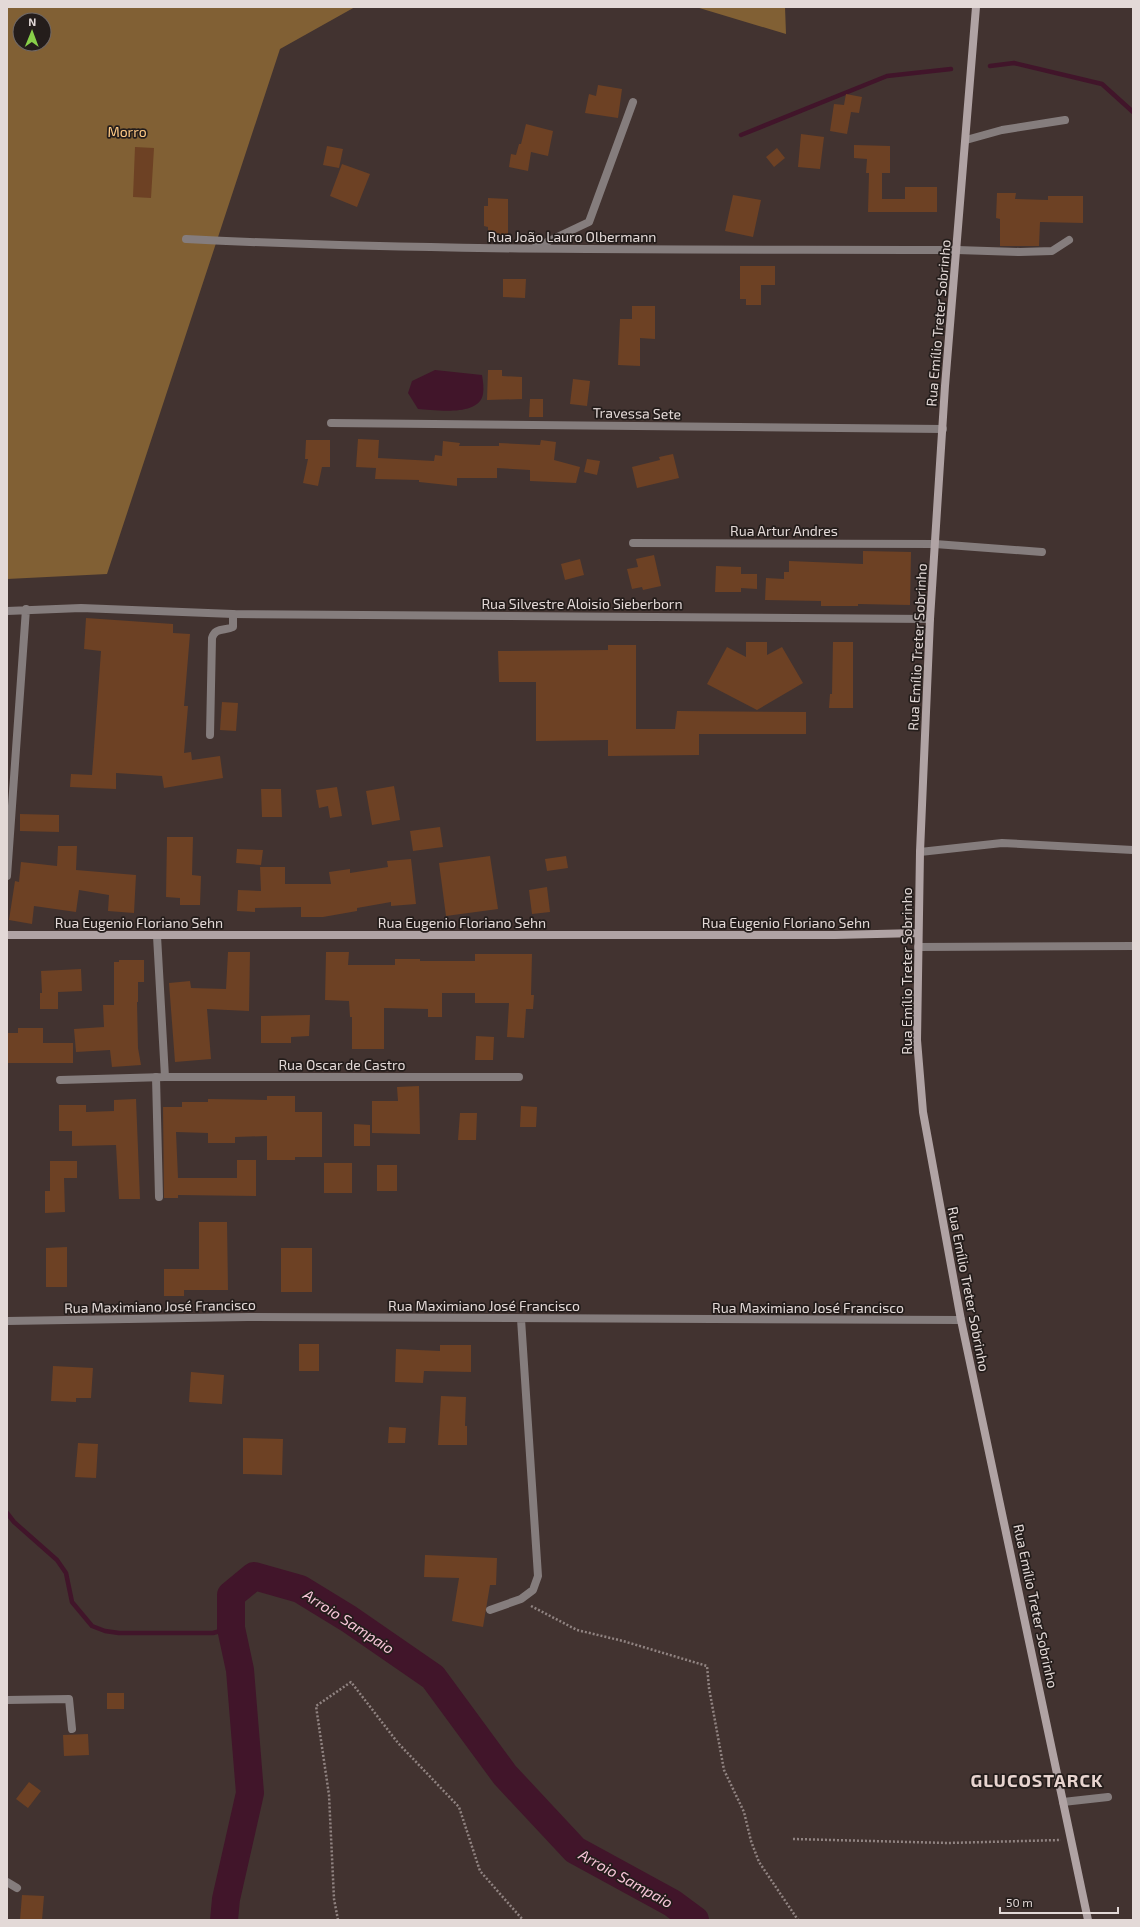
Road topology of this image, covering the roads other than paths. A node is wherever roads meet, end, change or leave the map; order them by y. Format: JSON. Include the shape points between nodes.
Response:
{"nodes":[{"id":1,"x":976,"y":7,"type":"edge"},
{"id":2,"x":633,"y":102,"type":"dead end"},
{"id":3,"x":1065,"y":120,"type":"dead end"},
{"id":4,"x":966,"y":140,"type":"junction"},
{"id":5,"x":186,"y":239,"type":"dead end"},
{"id":6,"x":1069,"y":240,"type":"dead end"},
{"id":7,"x":532,"y":249,"type":"junction"},
{"id":8,"x":957,"y":250,"type":"junction"},
{"id":9,"x":331,"y":423,"type":"dead end"},
{"id":10,"x":943,"y":428,"type":"junction"},
{"id":11,"x":633,"y":543,"type":"dead end"},
{"id":12,"x":935,"y":544,"type":"junction"},
{"id":13,"x":1042,"y":552,"type":"dead end"},
{"id":14,"x":26,"y":610,"type":"junction"},
{"id":15,"x":7,"y":611,"type":"edge"},
{"id":16,"x":233,"y":614,"type":"junction"},
{"id":17,"x":930,"y":619,"type":"junction"},
{"id":18,"x":210,"y":735,"type":"dead end"},
{"id":19,"x":11,"y":761,"type":"edge"},
{"id":20,"x":1133,"y":850,"type":"edge"},
{"id":21,"x":920,"y":852,"type":"junction"},
{"id":22,"x":7,"y":876,"type":"edge"},
{"id":23,"x":918,"y":933,"type":"junction"},
{"id":24,"x":7,"y":935,"type":"edge"},
{"id":25,"x":157,"y":936,"type":"junction"},
{"id":26,"x":1133,"y":946,"type":"edge"},
{"id":27,"x":918,"y":947,"type":"junction"},
{"id":28,"x":166,"y":1076,"type":"junction"},
{"id":29,"x":156,"y":1077,"type":"junction"},
{"id":30,"x":519,"y":1077,"type":"dead end"},
{"id":31,"x":60,"y":1080,"type":"dead end"},
{"id":32,"x":159,"y":1197,"type":"dead end"},
{"id":33,"x":521,"y":1319,"type":"junction"},
{"id":34,"x":961,"y":1320,"type":"junction"},
{"id":35,"x":7,"y":1321,"type":"edge"},
{"id":36,"x":490,"y":1610,"type":"dead end"},
{"id":37,"x":7,"y":1700,"type":"edge"},
{"id":38,"x":72,"y":1729,"type":"dead end"},
{"id":39,"x":1108,"y":1797,"type":"dead end"},
{"id":40,"x":1063,"y":1802,"type":"junction"},
{"id":41,"x":7,"y":1882,"type":"edge"},
{"id":42,"x":18,"y":1888,"type":"dead end"},
{"id":43,"x":1088,"y":1920,"type":"edge"}],
"edges":[{"from":1,"to":4,"type":"main road","name":"Rua Emílio Treter Sobrinho"},
{"from":2,"to":7,"type":"street","via":[[589,222]]},
{"from":3,"to":4,"type":"street","via":[[1002,130]]},
{"from":4,"to":8,"type":"main road","name":"Rua Emílio Treter Sobrinho"},
{"from":5,"to":7,"type":"street","name":"Rua João Lauro Olbermann","via":[[315,246]]},
{"from":6,"to":8,"type":"street","name":"Rua João Lauro Olbermann","via":[[1052,251]]},
{"from":7,"to":8,"type":"street","name":"Rua João Lauro Olbermann"},
{"from":8,"to":10,"type":"main road","name":"Rua Emílio Treter Sobrinho"},
{"from":9,"to":10,"type":"street","name":"Travessa Sete"},
{"from":10,"to":12,"type":"main road","name":"Rua Emílio Treter Sobrinho"},
{"from":11,"to":12,"type":"street","name":"Rua Artur Andres"},
{"from":12,"to":13,"type":"street","name":"Rua Artur Andres"},
{"from":12,"to":17,"type":"main road","name":"Rua Emílio Treter Sobrinho"},
{"from":14,"to":15,"type":"street","name":"Rua Silvestre Aloisio Sieberborn"},
{"from":14,"to":16,"type":"street","name":"Rua Silvestre Aloisio Sieberborn","via":[[81,608]]},
{"from":14,"to":19,"type":"street"},
{"from":16,"to":17,"type":"street","name":"Rua Silvestre Aloisio Sieberborn"},
{"from":16,"to":18,"type":"street","via":[[233,627],[217,631],[212,638]]},
{"from":17,"to":21,"type":"main road","name":"Rua Emílio Treter Sobrinho"},
{"from":19,"to":22,"type":"street"},
{"from":20,"to":21,"type":"street","via":[[1002,843]]},
{"from":21,"to":23,"type":"main road","name":"Rua Emílio Treter Sobrinho"},
{"from":23,"to":25,"type":"main road","name":"Rua Eugenio Floriano Sehn"},
{"from":23,"to":27,"type":"main road","name":"Rua Emílio Treter Sobrinho"},
{"from":24,"to":25,"type":"main road","name":"Rua Eugenio Floriano Sehn"},
{"from":25,"to":28,"type":"street"},
{"from":26,"to":27,"type":"street"},
{"from":27,"to":34,"type":"main road","name":"Rua Emílio Treter Sobrinho","via":[[917,1040],[922,1112]]},
{"from":28,"to":29,"type":"street","name":"Rua Oscar de Castro"},
{"from":28,"to":30,"type":"street","name":"Rua Oscar de Castro"},
{"from":29,"to":31,"type":"street","name":"Rua Oscar de Castro"},
{"from":29,"to":32,"type":"street"},
{"from":33,"to":34,"type":"street","name":"Rua Maximiano José Francisco"},
{"from":33,"to":35,"type":"street","name":"Rua Maximiano José Francisco","via":[[248,1318]]},
{"from":33,"to":36,"type":"street","via":[[538,1576],[533,1590],[521,1599]]},
{"from":34,"to":40,"type":"main road","name":"Rua Emílio Treter Sobrinho"},
{"from":37,"to":38,"type":"street","via":[[69,1699]]},
{"from":39,"to":40,"type":"street"},
{"from":40,"to":43,"type":"main road","name":"Rua Emílio Treter Sobrinho"},
{"from":41,"to":42,"type":"street"}]}
